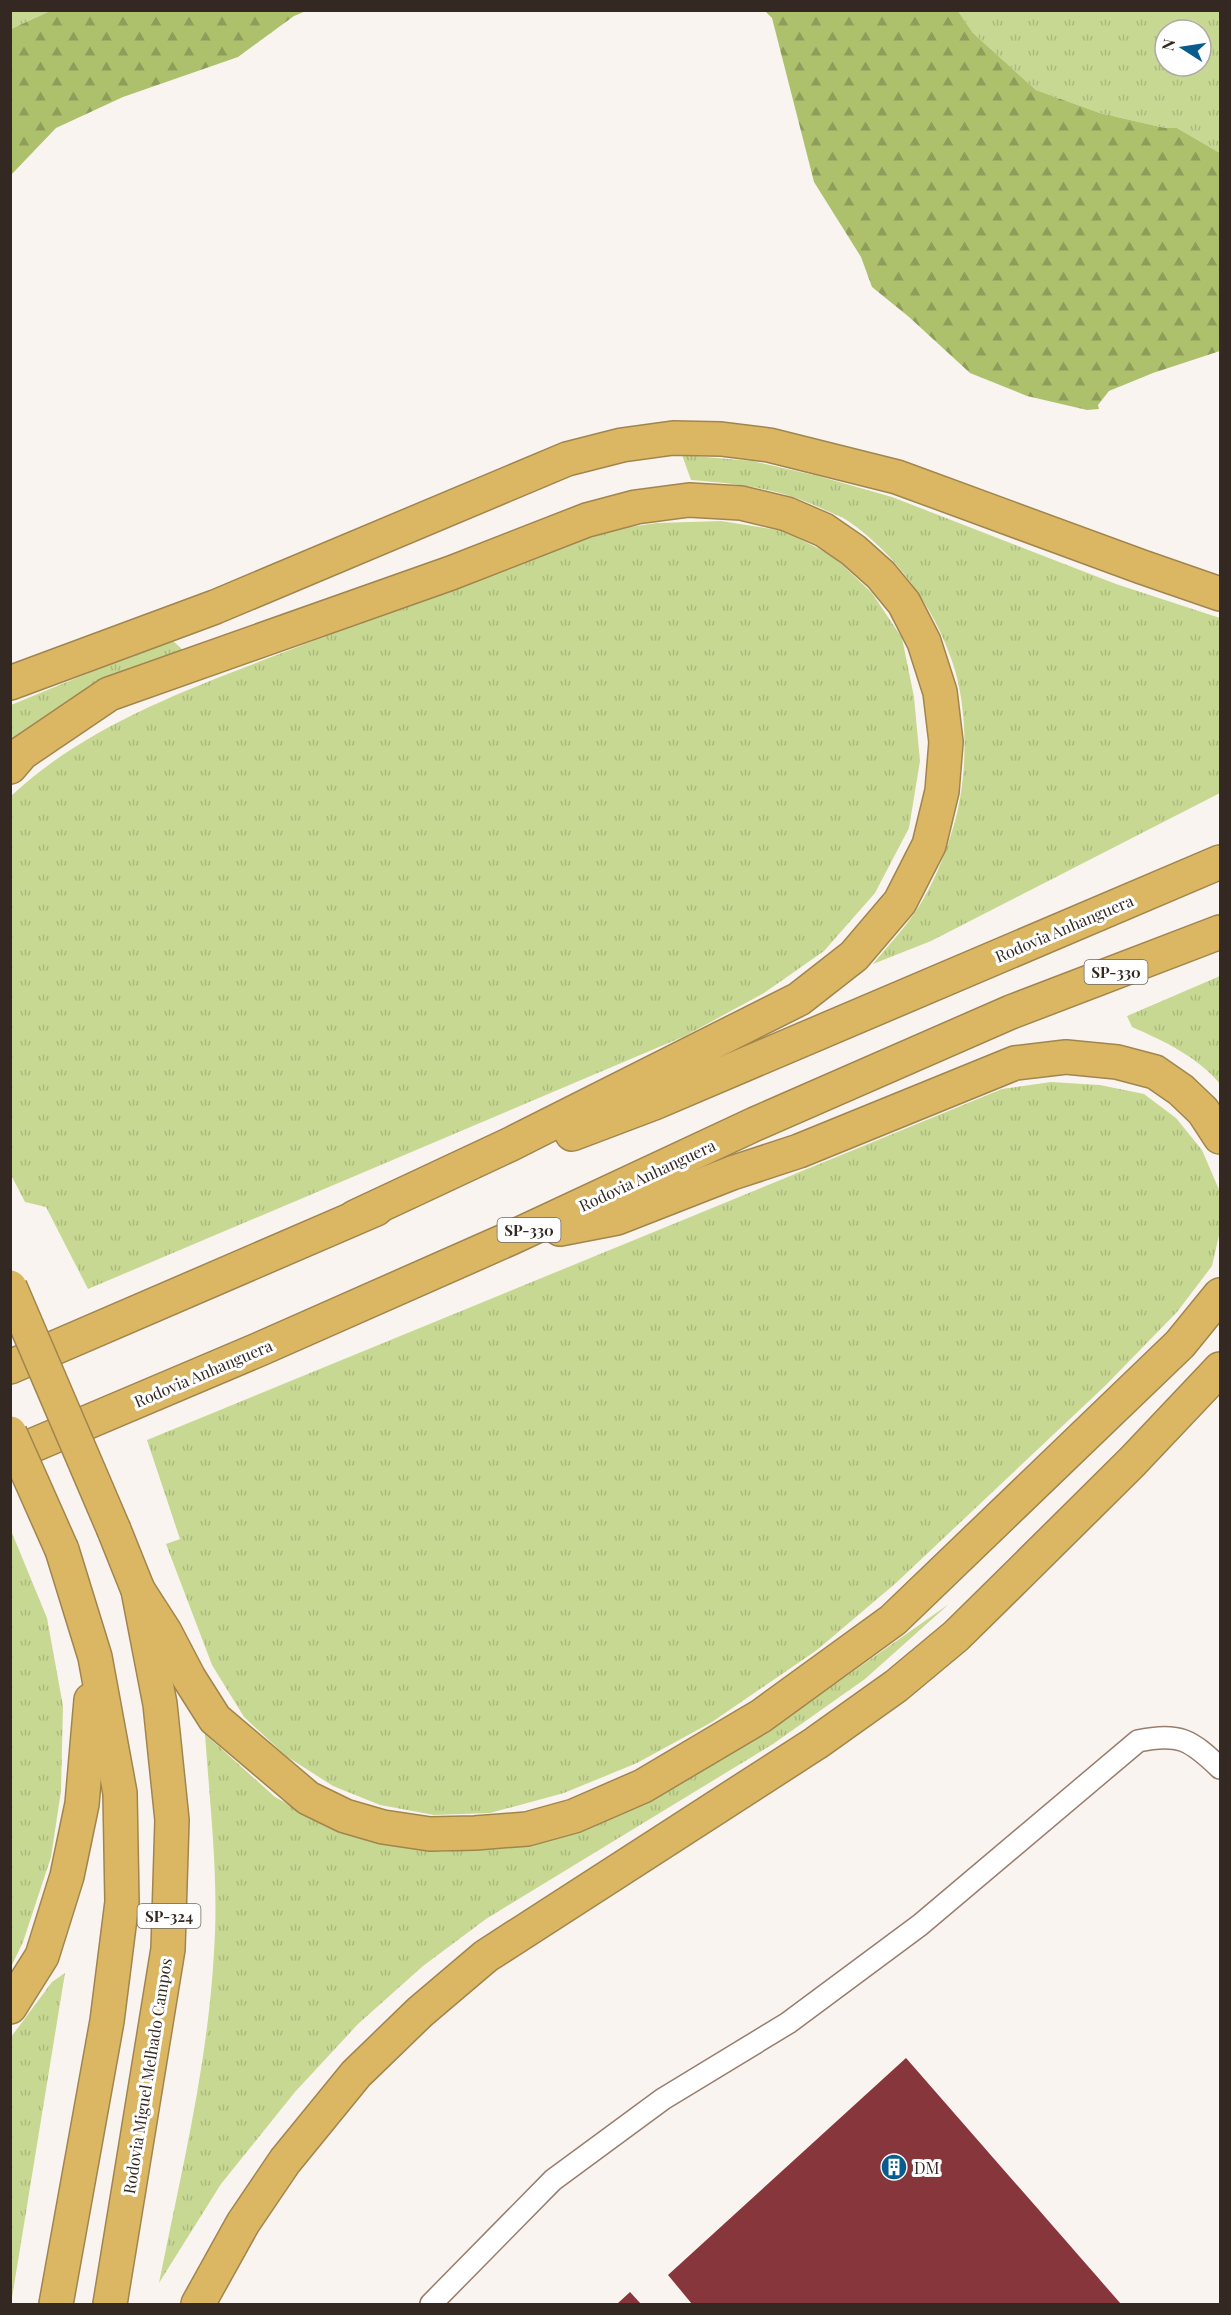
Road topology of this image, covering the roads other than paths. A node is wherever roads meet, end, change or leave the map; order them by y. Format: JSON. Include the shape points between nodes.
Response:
{"nodes":[{"id":1,"x":1221,"y":594,"type":"edge"},
{"id":2,"x":10,"y":683,"type":"edge"},
{"id":3,"x":10,"y":767,"type":"edge"},
{"id":4,"x":1221,"y":862,"type":"edge"},
{"id":5,"x":1221,"y":932,"type":"edge"},
{"id":6,"x":1221,"y":1137,"type":"edge"},
{"id":7,"x":355,"y":1217,"type":"junction"},
{"id":8,"x":511,"y":1238,"type":"junction"},
{"id":9,"x":10,"y":1287,"type":"edge"},
{"id":10,"x":1221,"y":1295,"type":"edge"},
{"id":11,"x":10,"y":1367,"type":"edge"},
{"id":12,"x":1221,"y":1369,"type":"edge"},
{"id":13,"x":10,"y":1433,"type":"edge"},
{"id":14,"x":10,"y":1455,"type":"edge"},
{"id":15,"x":138,"y":1590,"type":"junction"},
{"id":16,"x":95,"y":1656,"type":"junction"},
{"id":17,"x":1221,"y":1768,"type":"edge"},
{"id":18,"x":10,"y":2007,"type":"edge"},
{"id":19,"x":56,"y":2304,"type":"edge"},
{"id":20,"x":110,"y":2304,"type":"edge"},
{"id":21,"x":198,"y":2304,"type":"edge"},
{"id":22,"x":431,"y":2304,"type":"edge"}],
"edges":[{"from":1,"to":2,"type":"highway","via":[[897,477],[769,445],[673,438],[622,445],[567,459],[215,608]]},
{"from":3,"to":7,"type":"highway","via":[[22,753],[109,694],[451,573],[586,520],[636,507],[689,500],[741,502],[787,514],[824,530],[853,550],[904,603],[924,642],[940,692],[946,742],[942,791],[929,844],[900,902],[854,956],[800,999],[511,1144]]},
{"from":4,"to":7,"type":"highway","name":"Rodovia Anhanguera","via":[[654,1103]]},
{"from":5,"to":8,"type":"highway","name":"Rodovia Anhanguera","number":"SP-330","via":[[1011,1012],[755,1124]]},
{"from":6,"to":8,"type":"highway","via":[[1203,1110],[1155,1072],[1117,1062],[1066,1057],[1015,1063],[799,1151],[617,1218]]},
{"from":7,"to":11,"type":"highway","name":"Rodovia Anhanguera"},
{"from":8,"to":14,"type":"highway","name":"Rodovia Anhanguera","number":"SP-330"},
{"from":9,"to":15,"type":"highway","name":"Rodovia Miguel Melhado Campos","number":"SP-324","bridge":true},
{"from":10,"to":15,"type":"highway","via":[[1180,1344],[893,1620],[761,1716],[643,1786],[527,1829],[430,1834],[345,1816],[308,1798],[215,1719]]},
{"from":12,"to":21,"type":"highway","via":[[956,1636],[896,1686],[816,1743],[486,1956],[405,2026],[356,2074],[285,2161],[243,2223]]},
{"from":13,"to":16,"type":"highway","number":"SP-324","bridge":true,"via":[[62,1550]]},
{"from":15,"to":20,"type":"highway","name":"Rodovia Miguel Melhado Campos","number":"SP-324","via":[[160,1704],[172,1820],[168,1949]]},
{"from":16,"to":18,"type":"highway","via":[[82,1804],[67,1876],[42,1956]]},
{"from":16,"to":19,"type":"highway","number":"SP-324","via":[[120,1793],[122,1902],[106,2021]]},
{"from":17,"to":22,"type":"lane","via":[[1185,1740],[1161,1736],[1138,1742],[920,1925],[789,2023],[663,2099],[553,2180]]}]}
